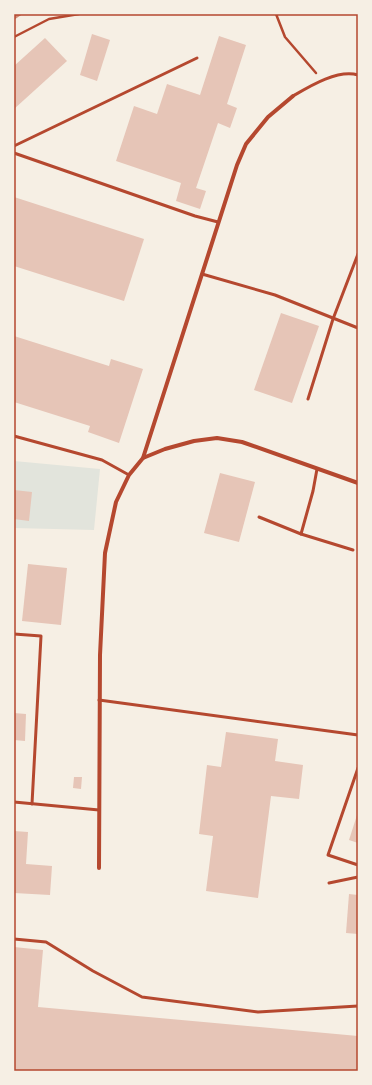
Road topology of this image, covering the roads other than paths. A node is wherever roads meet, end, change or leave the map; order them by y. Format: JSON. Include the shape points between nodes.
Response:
{"nodes":[{"id":1,"x":197,"y":58,"type":"dead end"},
{"id":2,"x":358,"y":75,"type":"edge"},
{"id":3,"x":293,"y":96,"type":"joint"},
{"id":4,"x":14,"y":146,"type":"edge"},
{"id":5,"x":14,"y":153,"type":"edge"},
{"id":6,"x":218,"y":222,"type":"junction"},
{"id":7,"x":358,"y":254,"type":"edge"},
{"id":8,"x":202,"y":274,"type":"junction"},
{"id":9,"x":334,"y":319,"type":"junction"},
{"id":10,"x":358,"y":328,"type":"edge"},
{"id":11,"x":308,"y":399,"type":"dead end"},
{"id":12,"x":14,"y":436,"type":"edge"},
{"id":13,"x":143,"y":458,"type":"junction"},
{"id":14,"x":317,"y":469,"type":"junction"},
{"id":15,"x":129,"y":475,"type":"junction"},
{"id":16,"x":358,"y":483,"type":"edge"},
{"id":17,"x":258,"y":518,"type":"dead end"},
{"id":18,"x":301,"y":534,"type":"junction"},
{"id":19,"x":353,"y":550,"type":"dead end"},
{"id":20,"x":14,"y":634,"type":"edge"},
{"id":21,"x":99,"y":700,"type":"junction"},
{"id":22,"x":358,"y":735,"type":"edge"},
{"id":23,"x":358,"y":768,"type":"edge"},
{"id":24,"x":14,"y":802,"type":"edge"},
{"id":25,"x":32,"y":804,"type":"junction"},
{"id":26,"x":99,"y":810,"type":"junction"},
{"id":27,"x":358,"y":865,"type":"edge"},
{"id":28,"x":99,"y":868,"type":"dead end"},
{"id":29,"x":358,"y":877,"type":"edge"},
{"id":30,"x":329,"y":883,"type":"dead end"},
{"id":31,"x":14,"y":939,"type":"edge"},
{"id":32,"x":358,"y":1006,"type":"edge"}],
"edges":[{"from":1,"to":4,"type":"lane"},
{"from":2,"to":3,"type":"lane","via":[[352,73],[322,80]]},
{"from":3,"to":6,"type":"street","via":[[268,116],[246,144]]},
{"from":5,"to":6,"type":"lane"},
{"from":6,"to":8,"type":"street"},
{"from":7,"to":9,"type":"lane"},
{"from":8,"to":9,"type":"lane","via":[[275,295]]},
{"from":8,"to":13,"type":"street"},
{"from":9,"to":10,"type":"lane"},
{"from":9,"to":11,"type":"lane"},
{"from":12,"to":15,"type":"lane","via":[[102,460]]},
{"from":13,"to":14,"type":"street","via":[[194,441],[217,438],[242,442]]},
{"from":13,"to":15,"type":"street"},
{"from":14,"to":16,"type":"street"},
{"from":14,"to":18,"type":"lane"},
{"from":15,"to":21,"type":"street","via":[[116,502],[105,554]]},
{"from":17,"to":18,"type":"lane"},
{"from":18,"to":19,"type":"lane"},
{"from":20,"to":25,"type":"lane","via":[[41,636]]},
{"from":21,"to":22,"type":"lane"},
{"from":21,"to":26,"type":"street"},
{"from":23,"to":27,"type":"lane","via":[[328,855]]},
{"from":24,"to":25,"type":"lane"},
{"from":25,"to":26,"type":"lane"},
{"from":26,"to":28,"type":"street"},
{"from":29,"to":30,"type":"lane"},
{"from":31,"to":32,"type":"lane","via":[[46,942],[142,997],[258,1012]]}]}
